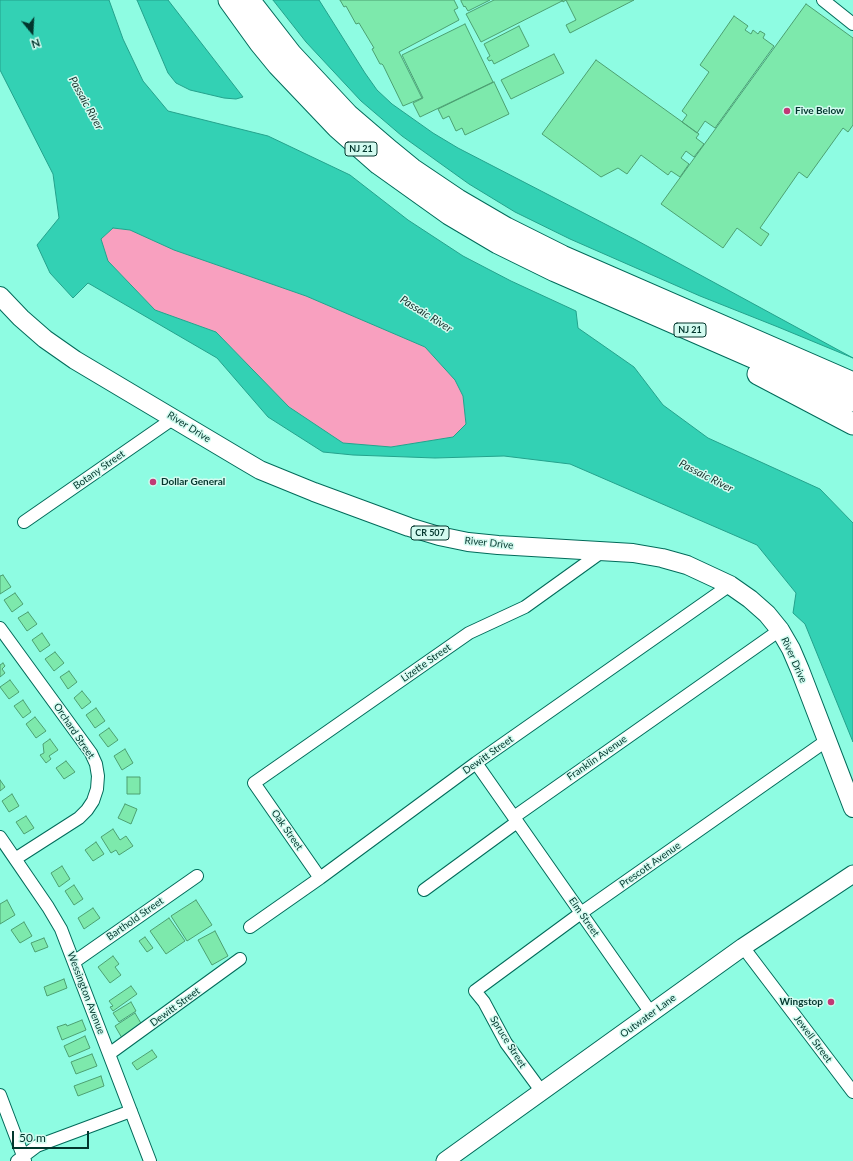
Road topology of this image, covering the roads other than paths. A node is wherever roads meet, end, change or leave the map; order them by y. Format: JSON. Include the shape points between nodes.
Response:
{"nodes":[{"id":1,"x":229,"y":0,"type":"edge"},
{"id":2,"x":250,"y":0,"type":"edge"},
{"id":3,"x":823,"y":0,"type":"edge"},
{"id":4,"x":853,"y":24,"type":"edge"},
{"id":5,"x":530,"y":251,"type":"junction"},
{"id":6,"x":0,"y":296,"type":"edge"},
{"id":7,"x":853,"y":367,"type":"edge"},
{"id":8,"x":853,"y":383,"type":"edge"},
{"id":9,"x":853,"y":401,"type":"edge"},
{"id":10,"x":174,"y":418,"type":"junction"},
{"id":11,"x":853,"y":424,"type":"edge"},
{"id":12,"x":24,"y":522,"type":"dead end"},
{"id":13,"x":602,"y":551,"type":"junction"},
{"id":14,"x":730,"y":585,"type":"junction"},
{"id":15,"x":0,"y":628,"type":"edge"},
{"id":16,"x":780,"y":630,"type":"junction"},
{"id":17,"x":826,"y":741,"type":"junction"},
{"id":18,"x":476,"y":763,"type":"junction"},
{"id":19,"x":254,"y":783,"type":"joint"},
{"id":20,"x":853,"y":808,"type":"edge"},
{"id":21,"x":515,"y":819,"type":"junction"},
{"id":22,"x":0,"y":836,"type":"edge"},
{"id":23,"x":15,"y":859,"type":"junction"},
{"id":24,"x":853,"y":874,"type":"edge"},
{"id":25,"x":197,"y":876,"type":"dead end"},
{"id":26,"x":320,"y":878,"type":"junction"},
{"id":27,"x":424,"y":890,"type":"dead end"},
{"id":28,"x":581,"y":913,"type":"junction"},
{"id":29,"x":250,"y":928,"type":"dead end"},
{"id":30,"x":743,"y":947,"type":"junction"},
{"id":31,"x":240,"y":959,"type":"dead end"},
{"id":32,"x":74,"y":962,"type":"junction"},
{"id":33,"x":476,"y":991,"type":"joint"},
{"id":34,"x":651,"y":1013,"type":"junction"},
{"id":35,"x":109,"y":1054,"type":"junction"},
{"id":36,"x":542,"y":1092,"type":"junction"},
{"id":37,"x":853,"y":1092,"type":"edge"},
{"id":38,"x":0,"y":1095,"type":"edge"},
{"id":39,"x":131,"y":1111,"type":"junction"},
{"id":40,"x":22,"y":1159,"type":"edge"},
{"id":41,"x":150,"y":1161,"type":"edge"},
{"id":42,"x":445,"y":1161,"type":"edge"}],
"edges":[{"from":1,"to":5,"type":"highway","number":"NJ 21","via":[[278,65],[358,146],[402,182],[449,214],[486,236]]},
{"from":2,"to":5,"type":"highway","number":"NJ 21","via":[[305,70],[343,110],[412,169],[494,222]]},
{"from":3,"to":4,"type":"street"},
{"from":5,"to":7,"type":"highway","via":[[610,270],[749,328]]},
{"from":5,"to":8,"type":"highway","number":"NJ 21","via":[[583,266]]},
{"from":5,"to":9,"type":"highway","number":"NJ 21","via":[[591,288]]},
{"from":5,"to":11,"type":"highway","via":[[595,297],[712,351]]},
{"from":6,"to":10,"type":"main road","name":"River Drive","number":"CR 507","via":[[21,318],[75,360]]},
{"from":10,"to":12,"type":"street","name":"Botany Street"},
{"from":10,"to":13,"type":"main road","name":"River Drive","number":"CR 507","via":[[267,473],[321,495],[439,536],[498,545]]},
{"from":13,"to":14,"type":"main road","name":"River Drive","number":"CR 507","via":[[633,553],[687,564]]},
{"from":13,"to":19,"type":"street","name":"Lizette Street","via":[[526,607],[469,633]]},
{"from":14,"to":16,"type":"main road","name":"River Drive","number":"CR 507","via":[[767,614]]},
{"from":14,"to":18,"type":"street","name":"Dewitt Street"},
{"from":15,"to":23,"type":"street","name":"Orchard Street","via":[[91,753],[98,776],[93,801],[80,818]]},
{"from":16,"to":17,"type":"main road","name":"River Drive","number":"CR 507","via":[[800,670]]},
{"from":16,"to":21,"type":"street","name":"Franklin Avenue"},
{"from":17,"to":20,"type":"main road","name":"River Drive","number":"CR 507"},
{"from":17,"to":28,"type":"street","name":"Prescott Avenue"},
{"from":18,"to":21,"type":"street","name":"Elm Street"},
{"from":18,"to":26,"type":"street","name":"Dewitt Street"},
{"from":19,"to":26,"type":"street","name":"Oak Street"},
{"from":21,"to":27,"type":"street","name":"Franklin Avenue"},
{"from":21,"to":28,"type":"street","name":"Elm Street"},
{"from":22,"to":23,"type":"street","name":"Wessington Avenue"},
{"from":23,"to":32,"type":"street","name":"Wessington Avenue","via":[[48,907]]},
{"from":24,"to":30,"type":"street","name":"Outwater Lane"},
{"from":25,"to":32,"type":"street","name":"Barthold Street"},
{"from":26,"to":29,"type":"street","name":"Dewitt Street"},
{"from":28,"to":33,"type":"street","name":"Prescott Avenue"},
{"from":28,"to":34,"type":"street","name":"Elm Street"},
{"from":30,"to":34,"type":"street","name":"Outwater Lane"},
{"from":30,"to":37,"type":"street","name":"Jewell Street"},
{"from":31,"to":35,"type":"street","name":"Dewitt Street"},
{"from":32,"to":35,"type":"street","name":"Wessington Avenue"},
{"from":33,"to":36,"type":"street","name":"Spruce Street","via":[[506,1043]]},
{"from":34,"to":36,"type":"street","name":"Outwater Lane"},
{"from":35,"to":39,"type":"street","name":"Wessington Avenue"},
{"from":36,"to":42,"type":"street","name":"Outwater Lane"},
{"from":38,"to":40,"type":"street"},
{"from":39,"to":40,"type":"street","via":[[37,1146]]},
{"from":39,"to":41,"type":"street","name":"Wessington Avenue"}]}
